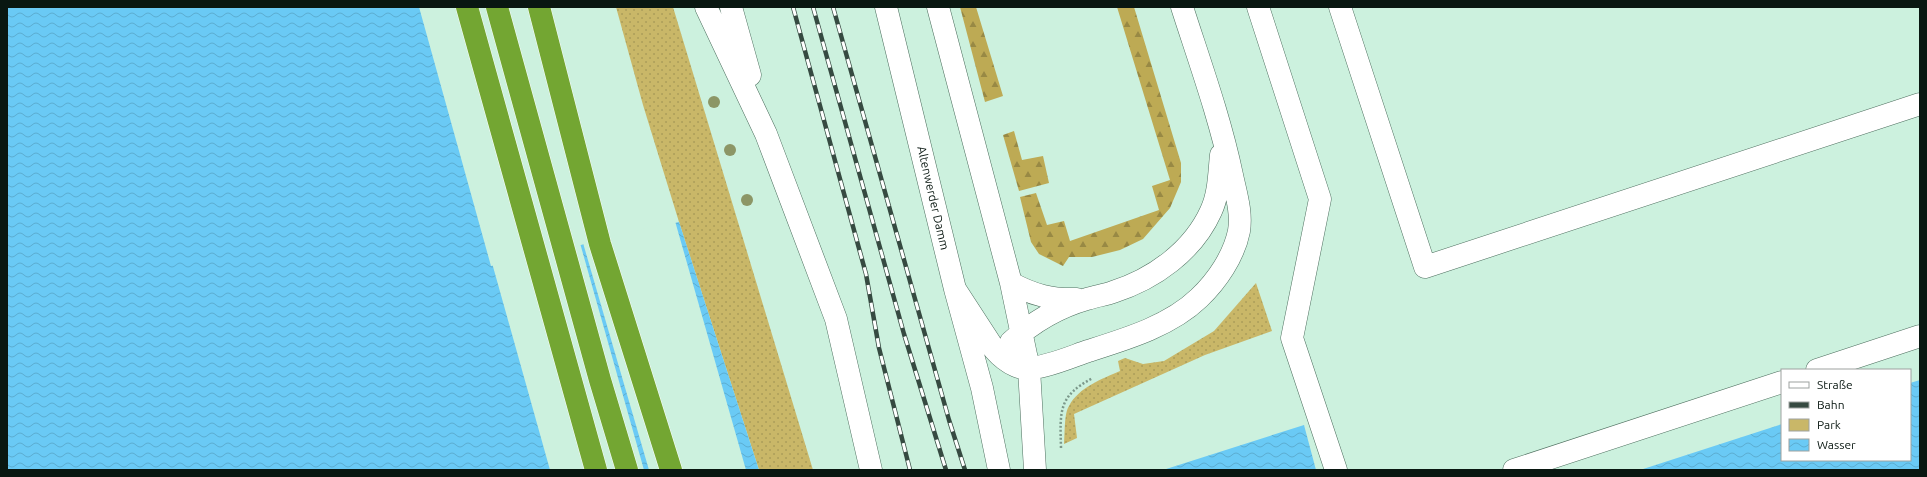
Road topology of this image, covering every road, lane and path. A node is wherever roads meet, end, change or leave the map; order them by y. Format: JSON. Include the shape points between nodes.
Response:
{"nodes":[{"id":1,"x":467,"y":7,"type":"edge"},
{"id":2,"x":497,"y":7,"type":"edge"},
{"id":3,"x":539,"y":7,"type":"edge"},
{"id":4,"x":706,"y":7,"type":"edge"},
{"id":5,"x":731,"y":7,"type":"edge"},
{"id":6,"x":886,"y":7,"type":"edge"},
{"id":7,"x":938,"y":7,"type":"edge"},
{"id":8,"x":1182,"y":7,"type":"edge"},
{"id":9,"x":1258,"y":7,"type":"edge"},
{"id":10,"x":1340,"y":7,"type":"edge"},
{"id":11,"x":1920,"y":104,"type":"edge"},
{"id":12,"x":766,"y":134,"type":"junction"},
{"id":13,"x":1223,"y":134,"type":"junction"},
{"id":14,"x":1011,"y":284,"type":"junction"},
{"id":15,"x":955,"y":289,"type":"junction"},
{"id":16,"x":1086,"y":299,"type":"junction"},
{"id":17,"x":1021,"y":333,"type":"junction"},
{"id":18,"x":1920,"y":336,"type":"edge"},
{"id":19,"x":1000,"y":355,"type":"junction"},
{"id":20,"x":1029,"y":369,"type":"junction"},
{"id":21,"x":1820,"y":369,"type":"edge"},
{"id":22,"x":1096,"y":376,"type":"dead end"},
{"id":23,"x":1781,"y":382,"type":"edge"},
{"id":24,"x":982,"y":388,"type":"junction"},
{"id":25,"x":1061,"y":452,"type":"dead end"},
{"id":26,"x":596,"y":470,"type":"edge"},
{"id":27,"x":627,"y":470,"type":"edge"},
{"id":28,"x":671,"y":470,"type":"edge"},
{"id":29,"x":871,"y":470,"type":"edge"},
{"id":30,"x":999,"y":470,"type":"edge"},
{"id":31,"x":1035,"y":470,"type":"edge"},
{"id":32,"x":1336,"y":470,"type":"edge"},
{"id":33,"x":1514,"y":470,"type":"edge"}],
"edges":[{"from":1,"to":26,"type":"highway"},
{"from":2,"to":27,"type":"highway"},
{"from":3,"to":28,"type":"highway","via":[[600,244]]},
{"from":4,"to":12,"type":"street"},
{"from":5,"to":12,"type":"street"},
{"from":6,"to":15,"type":"street","name":"Altenwerder Damm"},
{"from":7,"to":14,"type":"street"},
{"from":8,"to":13,"type":"street"},
{"from":9,"to":32,"type":"street","via":[[1320,199],[1292,338]]},
{"from":10,"to":11,"type":"street","via":[[1425,267]]},
{"from":12,"to":29,"type":"street","via":[[836,319]]},
{"from":13,"to":16,"type":"street","via":[[1215,199],[1201,230],[1191,244],[1162,268],[1137,282],[1114,292]]},
{"from":13,"to":20,"type":"street","via":[[1240,212],[1235,245],[1216,279],[1198,298],[1175,315],[1149,329],[1063,360]]},
{"from":14,"to":16,"type":"street","via":[[1049,299]]},
{"from":14,"to":17,"type":"street"},
{"from":15,"to":19,"type":"street"},
{"from":15,"to":24,"type":"street","name":"Altenwerder Damm"},
{"from":16,"to":17,"type":"street","via":[[1060,309]]},
{"from":17,"to":19,"type":"street"},
{"from":17,"to":20,"type":"street"},
{"from":18,"to":21,"type":"street"},
{"from":19,"to":20,"type":"street","via":[[1016,366]]},
{"from":19,"to":24,"type":"street"},
{"from":20,"to":31,"type":"street"},
{"from":22,"to":25,"type":"path","via":[[1070,392],[1063,403],[1060,420]]},
{"from":23,"to":33,"type":"street"},
{"from":24,"to":30,"type":"street","name":"Altenwerder Damm"}]}
